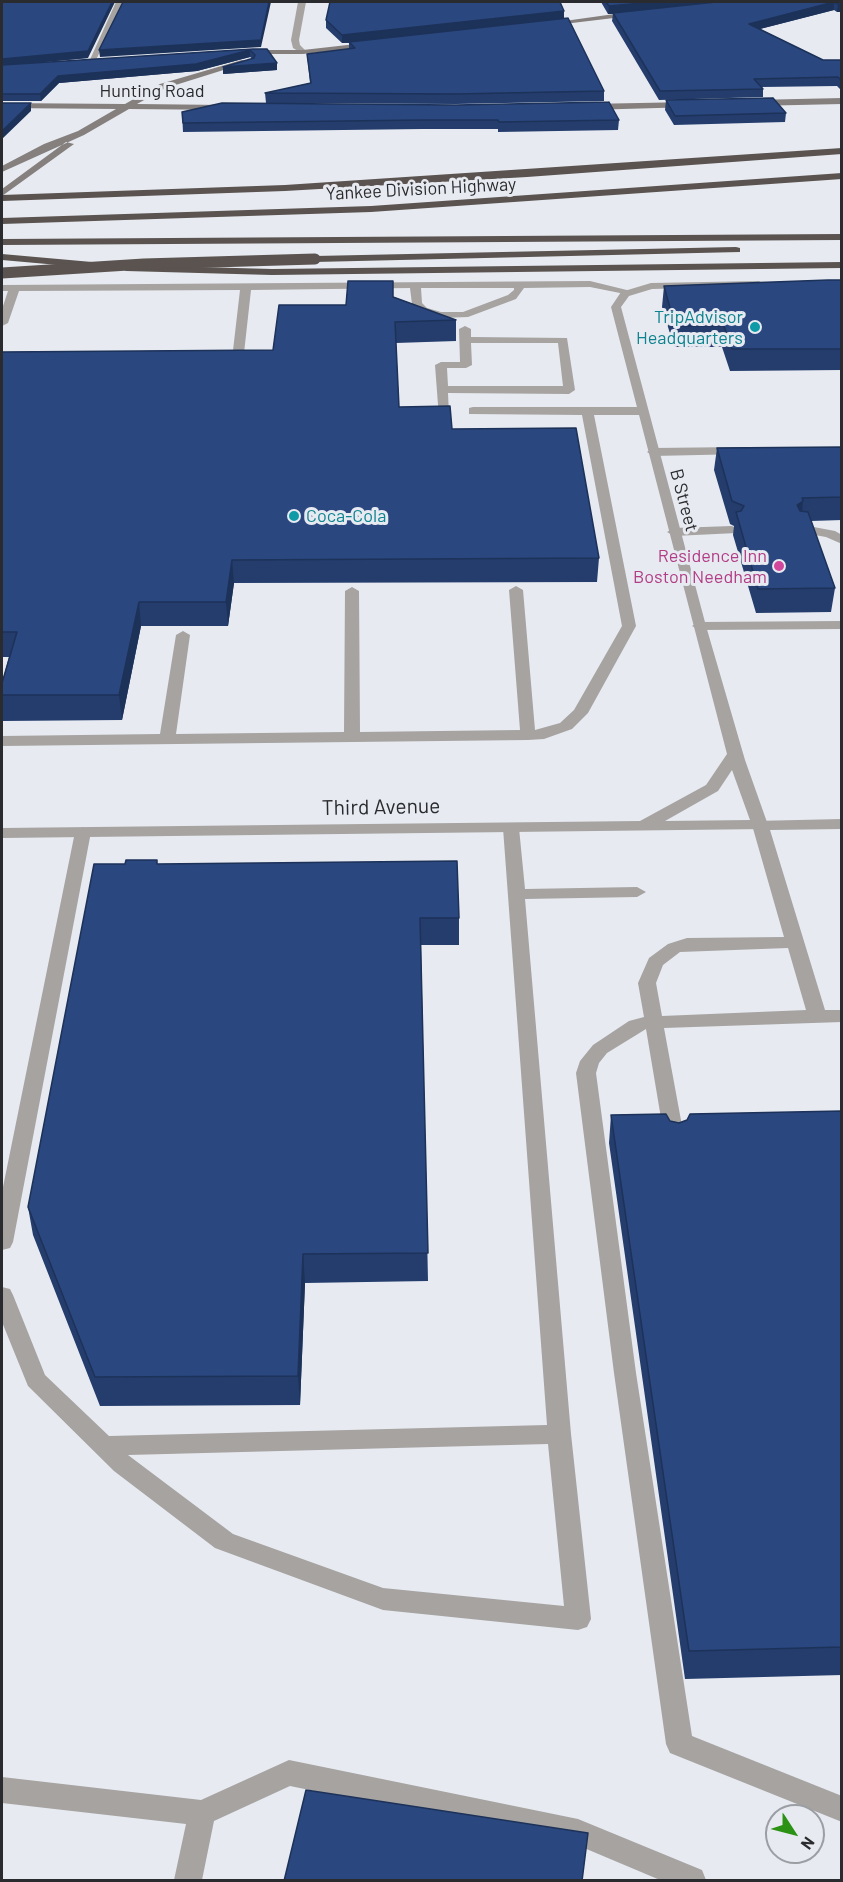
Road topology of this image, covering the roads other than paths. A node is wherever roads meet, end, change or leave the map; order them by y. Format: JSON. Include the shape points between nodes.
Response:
{"nodes":[{"id":1,"x":120,"y":2,"type":"edge"},
{"id":2,"x":302,"y":2,"type":"edge"},
{"id":3,"x":648,"y":12,"type":"edge"},
{"id":4,"x":542,"y":25,"type":"edge"},
{"id":5,"x":389,"y":42,"type":"edge"},
{"id":6,"x":241,"y":52,"type":"edge"},
{"id":7,"x":303,"y":52,"type":"junction"},
{"id":8,"x":204,"y":61,"type":"edge"},
{"id":9,"x":91,"y":62,"type":"junction"},
{"id":10,"x":102,"y":62,"type":"edge"},
{"id":11,"x":80,"y":63,"type":"edge"},
{"id":12,"x":223,"y":67,"type":"junction"},
{"id":13,"x":842,"y":101,"type":"edge"},
{"id":14,"x":739,"y":103,"type":"edge"},
{"id":15,"x":705,"y":104,"type":"edge"},
{"id":16,"x":6,"y":105,"type":"edge"},
{"id":17,"x":125,"y":107,"type":"junction"},
{"id":18,"x":581,"y":107,"type":"edge"},
{"id":19,"x":234,"y":108,"type":"edge"},
{"id":20,"x":66,"y":116,"type":"dead end"},
{"id":21,"x":79,"y":129,"type":"junction"},
{"id":22,"x":842,"y":151,"type":"edge"},
{"id":23,"x":842,"y":161,"type":"edge"},
{"id":24,"x":770,"y":167,"type":"dead end"},
{"id":25,"x":2,"y":169,"type":"edge"},
{"id":26,"x":842,"y":176,"type":"edge"},
{"id":27,"x":651,"y":178,"type":"dead end"},
{"id":28,"x":2,"y":193,"type":"edge"},
{"id":29,"x":2,"y":198,"type":"edge"},
{"id":30,"x":236,"y":215,"type":"junction"},
{"id":31,"x":2,"y":221,"type":"edge"},
{"id":32,"x":842,"y":237,"type":"edge"},
{"id":33,"x":2,"y":242,"type":"edge"},
{"id":34,"x":842,"y":248,"type":"edge"},
{"id":35,"x":780,"y":249,"type":"dead end"},
{"id":36,"x":746,"y":250,"type":"dead end"},
{"id":37,"x":2,"y":257,"type":"edge"},
{"id":38,"x":842,"y":265,"type":"edge"},
{"id":39,"x":2,"y":273,"type":"edge"},
{"id":40,"x":770,"y":284,"type":"edge"},
{"id":41,"x":415,"y":285,"type":"junction"},
{"id":42,"x":519,"y":285,"type":"junction"},
{"id":43,"x":246,"y":286,"type":"junction"},
{"id":44,"x":15,"y":287,"type":"junction"},
{"id":45,"x":2,"y":288,"type":"edge"},
{"id":46,"x":630,"y":291,"type":"junction"},
{"id":47,"x":464,"y":315,"type":"junction"},
{"id":48,"x":2,"y":324,"type":"edge"},
{"id":49,"x":465,"y":340,"type":"junction"},
{"id":50,"x":216,"y":362,"type":"edge"},
{"id":51,"x":442,"y":389,"type":"junction"},
{"id":52,"x":473,"y":411,"type":"dead end"},
{"id":53,"x":587,"y":411,"type":"junction"},
{"id":54,"x":642,"y":411,"type":"junction"},
{"id":55,"x":443,"y":415,"type":"edge"},
{"id":56,"x":756,"y":451,"type":"edge"},
{"id":57,"x":653,"y":452,"type":"junction"},
{"id":58,"x":802,"y":529,"type":"edge"},
{"id":59,"x":732,"y":530,"type":"edge"},
{"id":60,"x":674,"y":532,"type":"junction"},
{"id":61,"x":842,"y":540,"type":"edge"},
{"id":62,"x":516,"y":590,"type":"dead end"},
{"id":63,"x":352,"y":591,"type":"dead end"},
{"id":64,"x":842,"y":625,"type":"edge"},
{"id":65,"x":699,"y":626,"type":"junction"},
{"id":66,"x":183,"y":635,"type":"dead end"},
{"id":67,"x":528,"y":735,"type":"junction"},
{"id":68,"x":352,"y":737,"type":"junction"},
{"id":69,"x":167,"y":739,"type":"junction"},
{"id":70,"x":2,"y":741,"type":"edge"},
{"id":71,"x":735,"y":754,"type":"junction"},
{"id":72,"x":842,"y":824,"type":"edge"},
{"id":73,"x":760,"y":825,"type":"junction"},
{"id":74,"x":639,"y":827,"type":"junction"},
{"id":75,"x":511,"y":828,"type":"junction"},
{"id":76,"x":83,"y":832,"type":"junction"},
{"id":77,"x":2,"y":833,"type":"edge"},
{"id":78,"x":637,"y":892,"type":"dead end"},
{"id":79,"x":516,"y":894,"type":"junction"},
{"id":80,"x":794,"y":942,"type":"junction"},
{"id":81,"x":817,"y":1016,"type":"junction"},
{"id":82,"x":842,"y":1016,"type":"edge"},
{"id":83,"x":652,"y":1022,"type":"junction"},
{"id":84,"x":675,"y":1142,"type":"edge"},
{"id":85,"x":2,"y":1242,"type":"edge"},
{"id":86,"x":2,"y":1295,"type":"edge"},
{"id":87,"x":559,"y":1434,"type":"junction"},
{"id":88,"x":104,"y":1446,"type":"junction"},
{"id":89,"x":2,"y":1790,"type":"edge"},
{"id":90,"x":842,"y":1809,"type":"edge"},
{"id":91,"x":202,"y":1813,"type":"junction"},
{"id":92,"x":188,"y":1881,"type":"edge"},
{"id":93,"x":692,"y":1881,"type":"edge"}],
"edges":[{"from":1,"to":9,"type":"street"},
{"from":2,"to":7,"type":"street","via":[[295,43]]},
{"from":3,"to":4,"type":"main road"},
{"from":5,"to":7,"type":"main road"},
{"from":6,"to":7,"type":"main road"},
{"from":7,"to":12,"type":"main road"},
{"from":8,"to":12,"type":"main road"},
{"from":9,"to":10,"type":"main road"},
{"from":9,"to":11,"type":"main road"},
{"from":12,"to":17,"type":"main road","via":[[170,83]]},
{"from":13,"to":14,"type":"main road"},
{"from":15,"to":18,"type":"main road"},
{"from":16,"to":17,"type":"main road","name":"Hunting Road"},
{"from":16,"to":20,"type":"main road"},
{"from":17,"to":19,"type":"main road","name":"Hunting Road"},
{"from":17,"to":21,"type":"main road"},
{"from":21,"to":25,"type":"main road"},
{"from":21,"to":28,"type":"main road"},
{"from":22,"to":29,"type":"highway","via":[[504,176]]},
{"from":23,"to":24,"type":"highway"},
{"from":26,"to":30,"type":"highway","name":"Yankee Division Highway"},
{"from":27,"to":30,"type":"highway","via":[[332,202]]},
{"from":30,"to":31,"type":"highway","name":"Yankee Division Highway"},
{"from":32,"to":33,"type":"highway"},
{"from":34,"to":35,"type":"highway"},
{"from":36,"to":39,"type":"highway","bridge":true,"via":[[315,259]]},
{"from":37,"to":38,"type":"highway","via":[[198,272]]},
{"from":40,"to":46,"type":"street","via":[[661,285]]},
{"from":41,"to":42,"type":"street"},
{"from":41,"to":43,"type":"street"},
{"from":41,"to":47,"type":"street","via":[[417,304],[423,310]]},
{"from":42,"to":46,"type":"street","via":[[601,285]]},
{"from":42,"to":47,"type":"street","via":[[516,294],[507,300]]},
{"from":43,"to":44,"type":"street"},
{"from":43,"to":50,"type":"street","via":[[237,362]]},
{"from":44,"to":45,"type":"street"},
{"from":44,"to":48,"type":"street"},
{"from":46,"to":54,"type":"street","name":"B Street","via":[[620,298],[616,311]]},
{"from":47,"to":49,"type":"street"},
{"from":49,"to":51,"type":"street","via":[[466,365],[441,365]]},
{"from":49,"to":51,"type":"street","via":[[563,340],[569,390]]},
{"from":51,"to":55,"type":"street"},
{"from":52,"to":53,"type":"street"},
{"from":53,"to":54,"type":"street"},
{"from":53,"to":67,"type":"street","via":[[628,633],[574,720],[556,730]]},
{"from":54,"to":57,"type":"street","name":"B Street"},
{"from":56,"to":57,"type":"street"},
{"from":57,"to":60,"type":"street","name":"B Street"},
{"from":58,"to":61,"type":"street"},
{"from":59,"to":60,"type":"street"},
{"from":60,"to":65,"type":"street","name":"B Street"},
{"from":62,"to":67,"type":"street"},
{"from":63,"to":68,"type":"street"},
{"from":64,"to":65,"type":"street","via":[[799,619]]},
{"from":65,"to":71,"type":"street","name":"B Street"},
{"from":66,"to":69,"type":"street"},
{"from":67,"to":68,"type":"street"},
{"from":68,"to":69,"type":"street"},
{"from":69,"to":70,"type":"street"},
{"from":71,"to":73,"type":"street","name":"B Street"},
{"from":71,"to":74,"type":"street","via":[[712,788]]},
{"from":72,"to":73,"type":"street","name":"Third Avenue"},
{"from":73,"to":74,"type":"street","name":"Third Avenue"},
{"from":73,"to":80,"type":"street","name":"B Street"},
{"from":74,"to":75,"type":"street","name":"Third Avenue"},
{"from":75,"to":76,"type":"street","name":"Third Avenue"},
{"from":75,"to":79,"type":"street"},
{"from":76,"to":77,"type":"street","name":"Third Avenue"},
{"from":76,"to":85,"type":"street"},
{"from":78,"to":79,"type":"street"},
{"from":79,"to":87,"type":"street"},
{"from":80,"to":81,"type":"street","name":"B Street"},
{"from":80,"to":83,"type":"street","via":[[687,944],[663,954],[649,972],[647,982]]},
{"from":81,"to":82,"type":"street"},
{"from":81,"to":83,"type":"street"},
{"from":83,"to":84,"type":"street"},
{"from":83,"to":90,"type":"street","via":[[636,1025],[600,1050],[586,1073],[680,1744]]},
{"from":86,"to":88,"type":"street","via":[[36,1380]]},
{"from":87,"to":88,"type":"street"},
{"from":87,"to":88,"type":"street","via":[[578,1619],[383,1599],[224,1540],[122,1464]]},
{"from":89,"to":91,"type":"street"},
{"from":91,"to":92,"type":"street"},
{"from":91,"to":93,"type":"street","via":[[289,1773],[578,1832]]}]}
